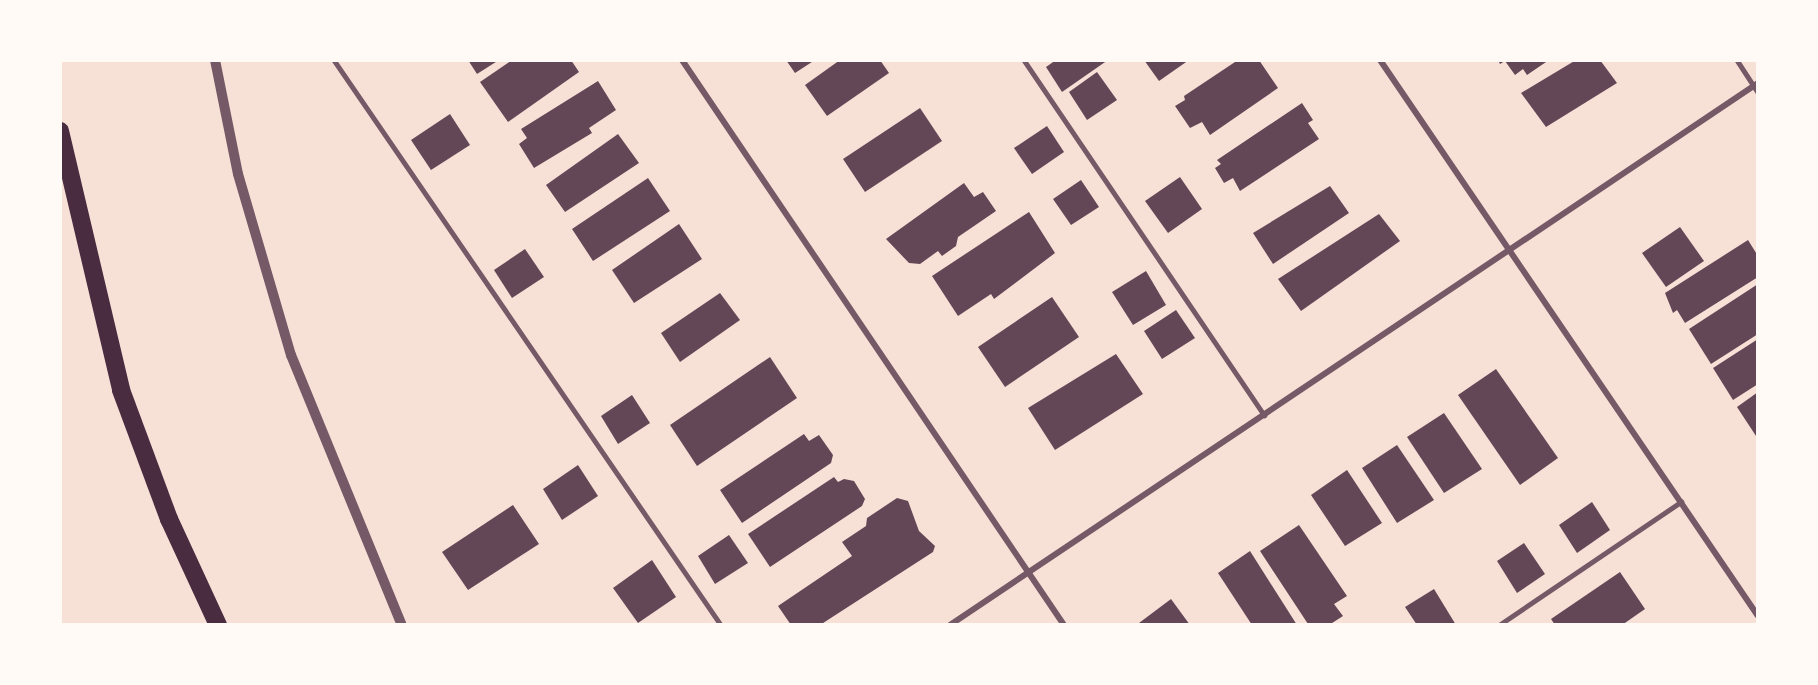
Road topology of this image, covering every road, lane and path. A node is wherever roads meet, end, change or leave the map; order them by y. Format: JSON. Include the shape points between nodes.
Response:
{"nodes":[{"id":1,"x":215,"y":60,"type":"edge"},
{"id":2,"x":334,"y":60,"type":"edge"},
{"id":3,"x":682,"y":60,"type":"edge"},
{"id":4,"x":1024,"y":60,"type":"edge"},
{"id":5,"x":1380,"y":60,"type":"edge"},
{"id":6,"x":1737,"y":60,"type":"edge"},
{"id":7,"x":1757,"y":87,"type":"edge"},
{"id":8,"x":60,"y":131,"type":"edge"},
{"id":9,"x":1510,"y":250,"type":"junction"},
{"id":10,"x":1264,"y":415,"type":"junction"},
{"id":11,"x":1681,"y":502,"type":"junction"},
{"id":12,"x":1029,"y":572,"type":"junction"},
{"id":13,"x":1758,"y":616,"type":"edge"},
{"id":14,"x":218,"y":625,"type":"edge"},
{"id":15,"x":402,"y":625,"type":"edge"},
{"id":16,"x":721,"y":625,"type":"edge"},
{"id":17,"x":950,"y":625,"type":"edge"},
{"id":18,"x":1064,"y":625,"type":"edge"},
{"id":19,"x":1499,"y":625,"type":"edge"}],
"edges":[{"from":1,"to":15,"type":"street","via":[[238,174],[291,355]]},
{"from":2,"to":16,"type":"lane"},
{"from":3,"to":12,"type":"street"},
{"from":4,"to":10,"type":"lane"},
{"from":5,"to":9,"type":"street"},
{"from":6,"to":7,"type":"lane"},
{"from":7,"to":9,"type":"street"},
{"from":8,"to":14,"type":"highway","via":[[122,390],[169,519]]},
{"from":9,"to":10,"type":"street"},
{"from":9,"to":11,"type":"street"},
{"from":10,"to":12,"type":"street"},
{"from":11,"to":13,"type":"street"},
{"from":11,"to":19,"type":"lane"},
{"from":12,"to":17,"type":"street"},
{"from":12,"to":18,"type":"street"}]}
